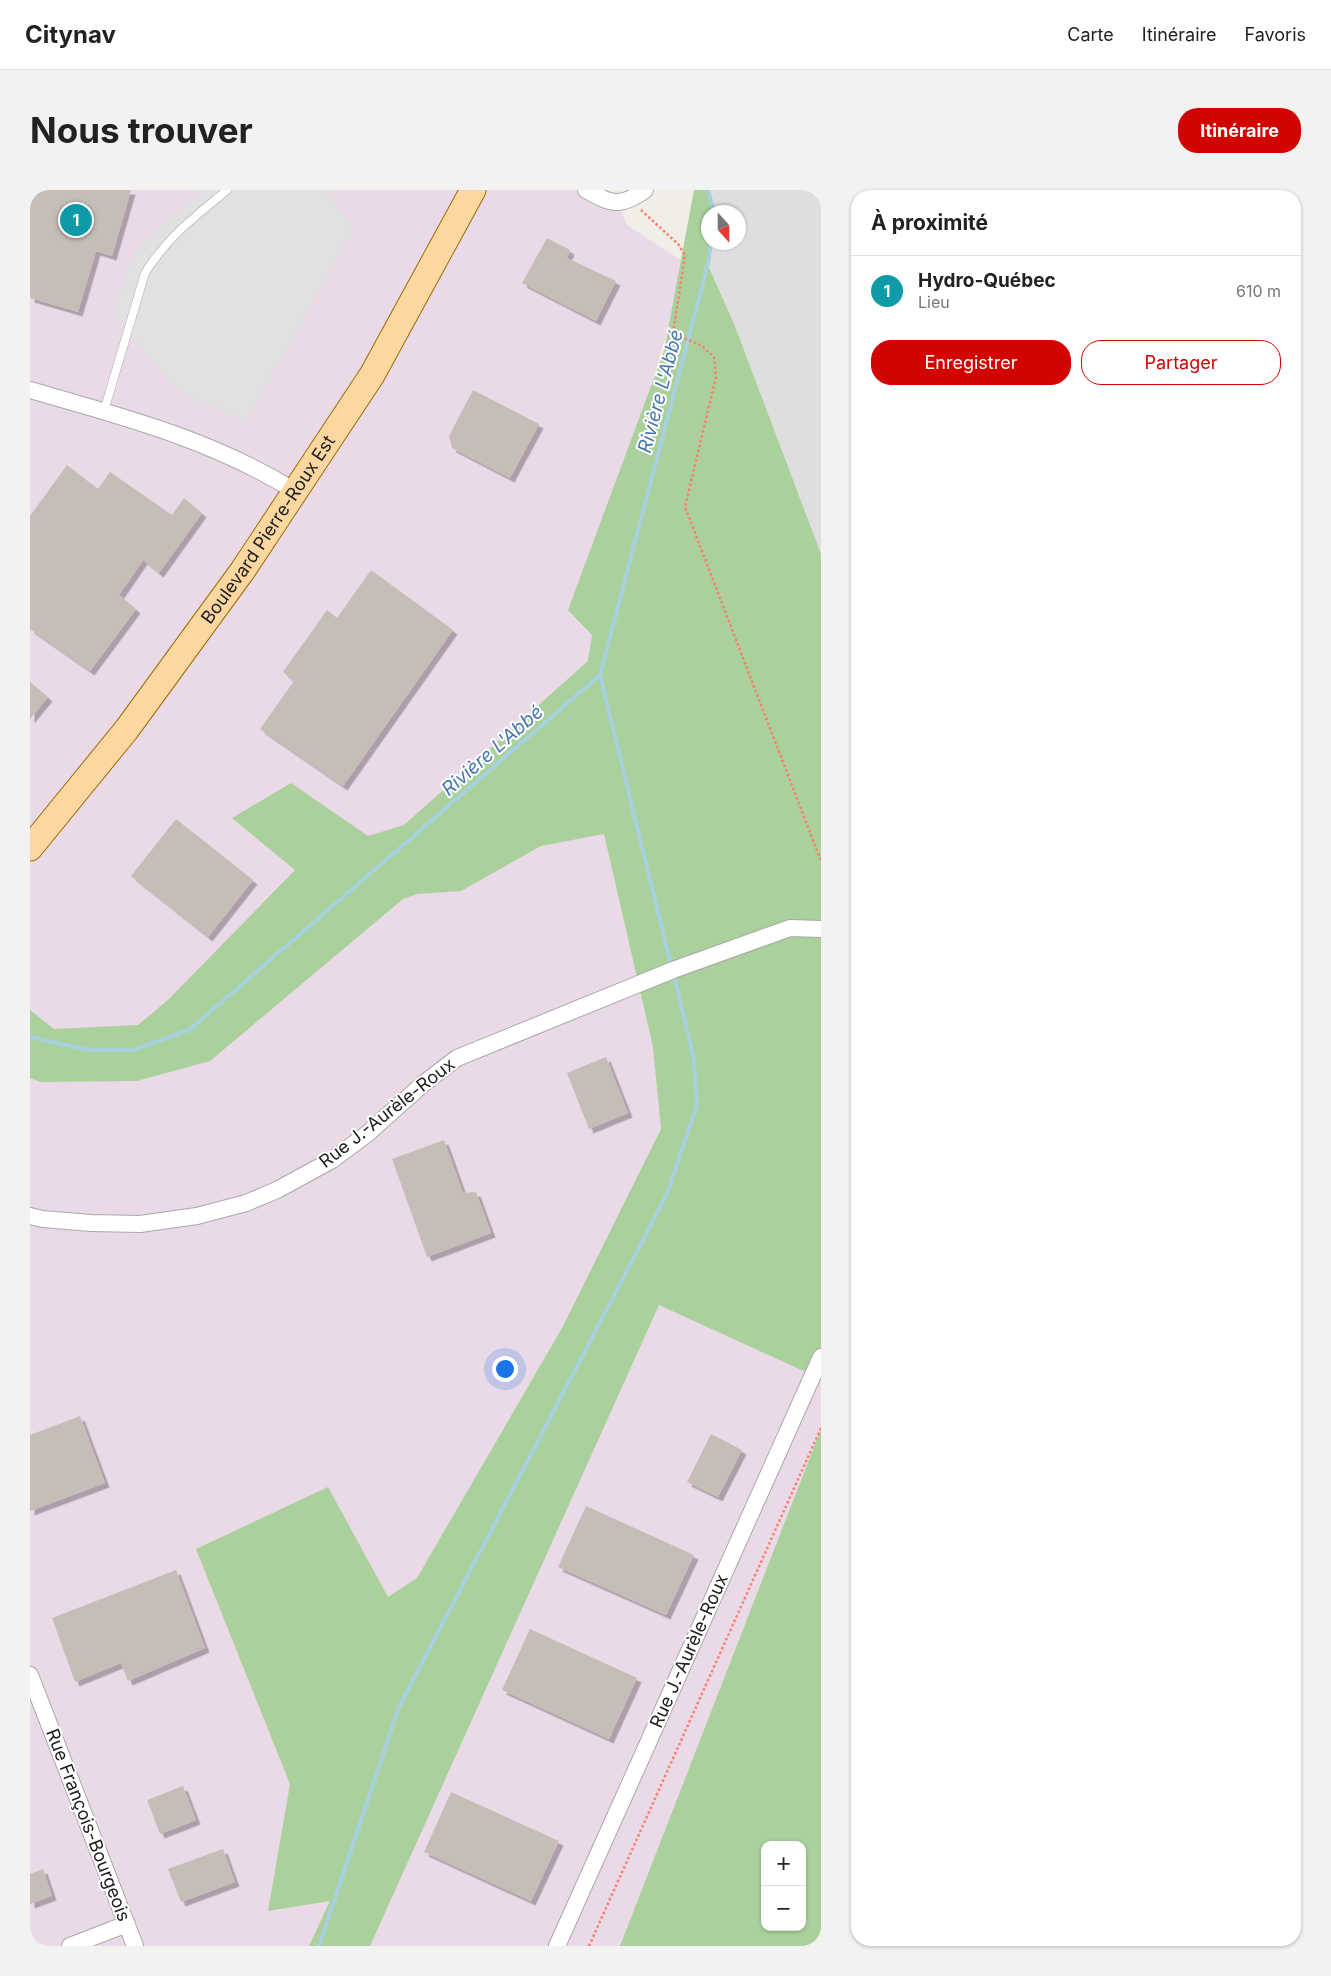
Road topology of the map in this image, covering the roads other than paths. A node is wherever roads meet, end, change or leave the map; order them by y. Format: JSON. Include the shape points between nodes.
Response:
{"nodes":[{"id":1,"x":228,"y":190,"type":"edge"},
{"id":2,"x":473,"y":190,"type":"edge"},
{"id":3,"x":586,"y":190,"type":"edge"},
{"id":4,"x":646,"y":190,"type":"edge"},
{"id":5,"x":30,"y":390,"type":"edge"},
{"id":6,"x":104,"y":411,"type":"junction"},
{"id":7,"x":295,"y":491,"type":"junction"},
{"id":8,"x":30,"y":848,"type":"edge"},
{"id":9,"x":821,"y":929,"type":"edge"},
{"id":10,"x":30,"y":1216,"type":"edge"},
{"id":11,"x":821,"y":1356,"type":"edge"},
{"id":12,"x":30,"y":1675,"type":"edge"},
{"id":13,"x":127,"y":1924,"type":"junction"},
{"id":14,"x":70,"y":1946,"type":"edge"},
{"id":15,"x":135,"y":1946,"type":"edge"},
{"id":16,"x":557,"y":1946,"type":"edge"}],
"edges":[{"from":1,"to":6,"type":"lane","via":[[172,236],[145,272]]},
{"from":2,"to":7,"type":"main road","name":"Boulevard Pierre-Roux Est","via":[[372,375]]},
{"from":3,"to":4,"type":"street","via":[[609,203],[626,202]]},
{"from":5,"to":6,"type":"street"},
{"from":6,"to":7,"type":"street","via":[[206,445]]},
{"from":7,"to":8,"type":"main road","name":"Boulevard Pierre-Roux Est","via":[[243,570],[127,729]]},
{"from":9,"to":10,"type":"street","name":"Rue J.-Aurèle-Roux","via":[[790,928],[664,974],[457,1058],[332,1160],[246,1203],[197,1216],[140,1224],[90,1223]]},
{"from":11,"to":16,"type":"street","name":"Rue J.-Aurèle-Roux"},
{"from":12,"to":13,"type":"street","name":"Rue François-Bourgeois"},
{"from":13,"to":14,"type":"street"},
{"from":13,"to":15,"type":"street","name":"Rue François-Bourgeois"}]}
